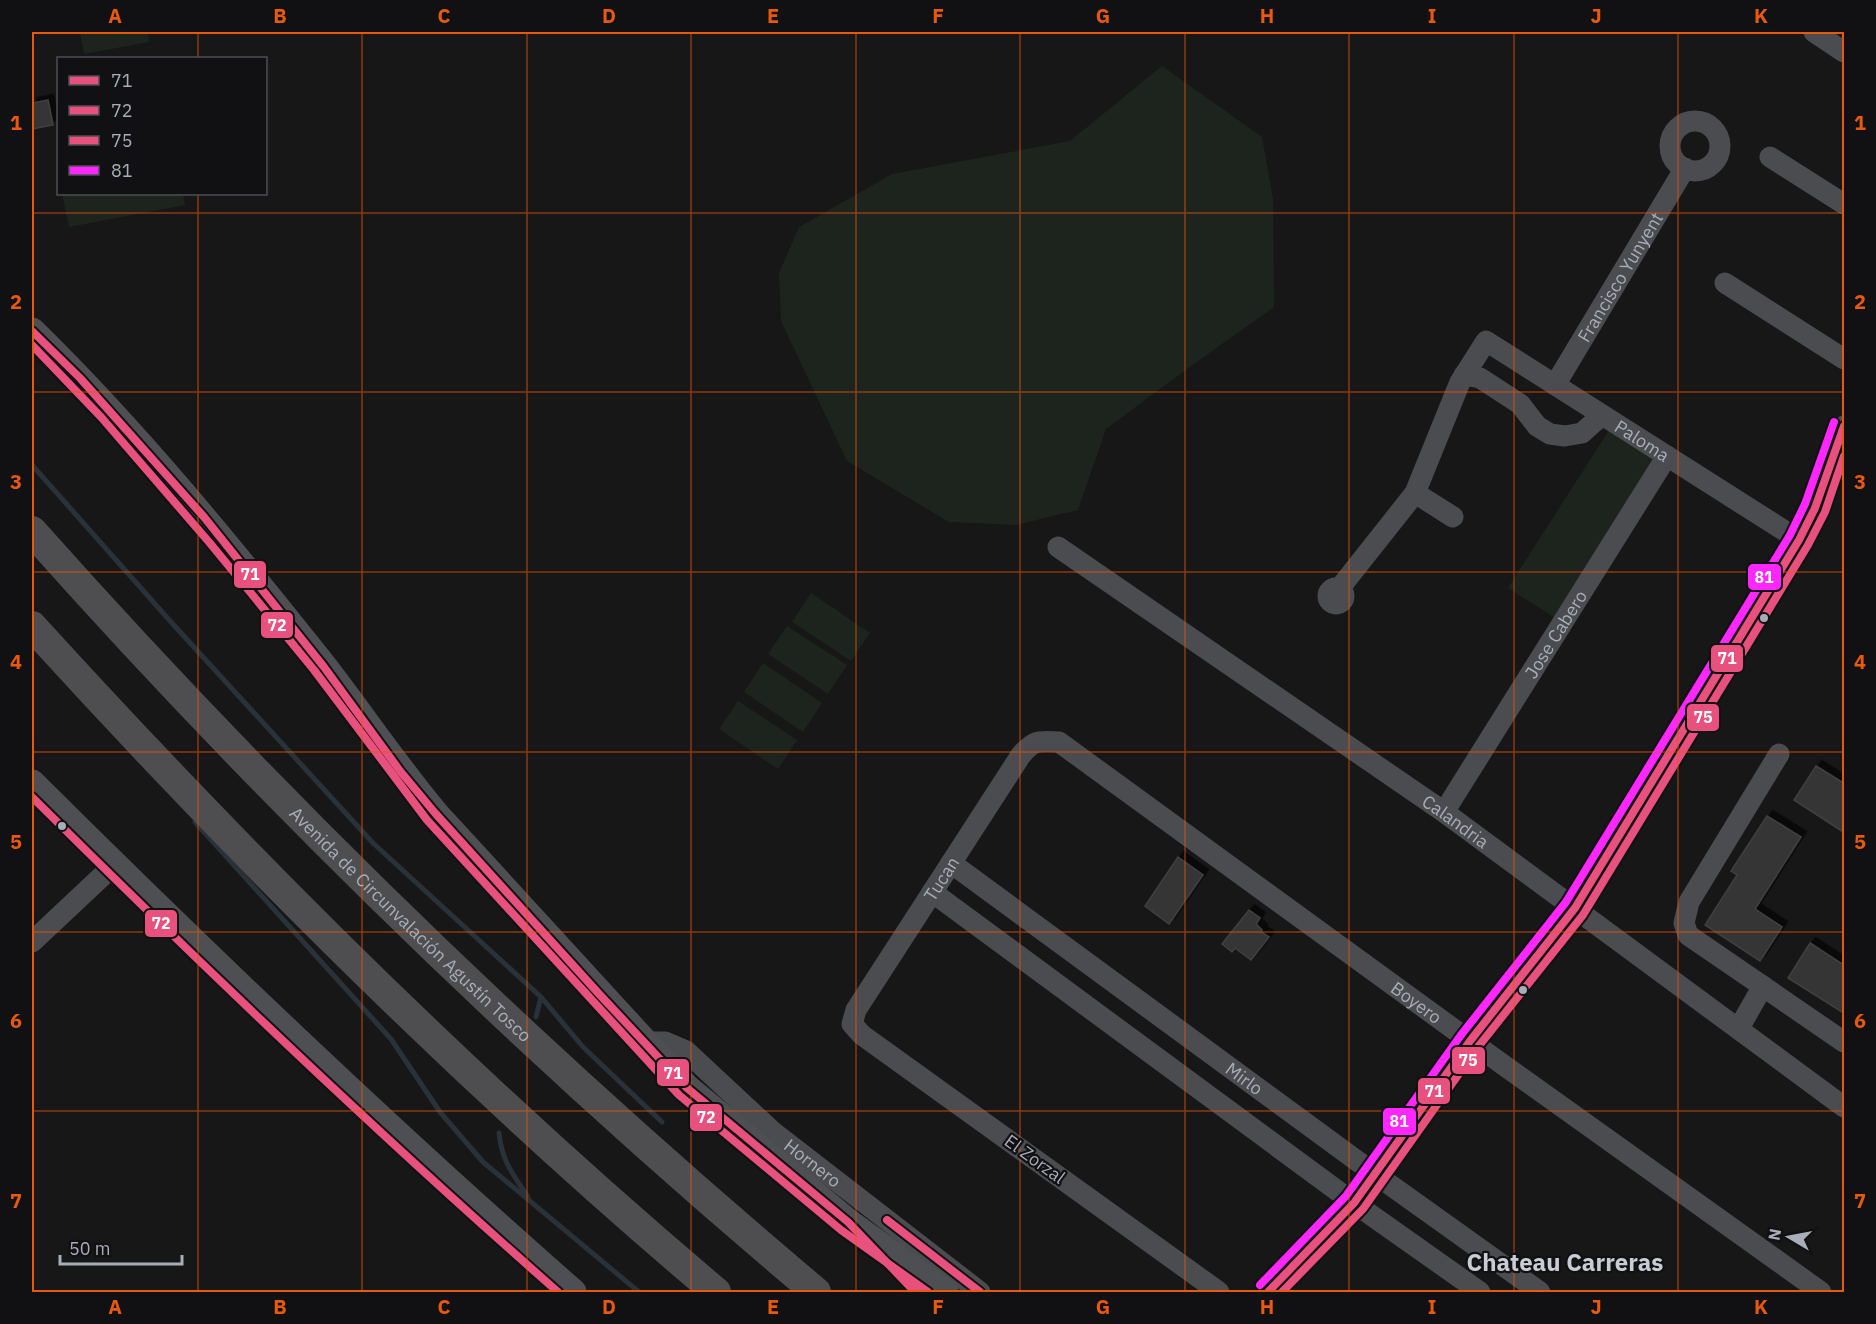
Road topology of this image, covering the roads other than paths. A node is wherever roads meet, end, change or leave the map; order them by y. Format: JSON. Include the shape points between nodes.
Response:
{"nodes":[{"id":1,"x":1819,"y":33,"type":"edge"},
{"id":2,"x":1845,"y":52,"type":"edge"},
{"id":3,"x":1770,"y":157,"type":"dead end"},
{"id":4,"x":1685,"y":168,"type":"dead end"},
{"id":5,"x":1845,"y":204,"type":"edge"},
{"id":6,"x":1725,"y":283,"type":"dead end"},
{"id":7,"x":32,"y":331,"type":"edge"},
{"id":8,"x":1845,"y":359,"type":"edge"},
{"id":9,"x":1464,"y":375,"type":"junction"},
{"id":10,"x":1555,"y":385,"type":"junction"},
{"id":11,"x":1593,"y":410,"type":"junction"},
{"id":12,"x":1845,"y":426,"type":"edge"},
{"id":13,"x":1666,"y":456,"type":"junction"},
{"id":14,"x":1415,"y":493,"type":"junction"},
{"id":15,"x":1453,"y":517,"type":"dead end"},
{"id":16,"x":32,"y":531,"type":"edge"},
{"id":17,"x":1799,"y":540,"type":"junction"},
{"id":18,"x":1058,"y":547,"type":"dead end"},
{"id":19,"x":1339,"y":589,"type":"dead end"},
{"id":20,"x":32,"y":626,"type":"edge"},
{"id":21,"x":1039,"y":741,"type":"joint"},
{"id":22,"x":1779,"y":754,"type":"dead end"},
{"id":23,"x":32,"y":783,"type":"edge"},
{"id":24,"x":1444,"y":812,"type":"junction"},
{"id":25,"x":951,"y":863,"type":"junction"},
{"id":26,"x":114,"y":865,"type":"junction"},
{"id":27,"x":932,"y":892,"type":"junction"},
{"id":28,"x":1575,"y":908,"type":"junction"},
{"id":29,"x":32,"y":942,"type":"edge"},
{"id":30,"x":1763,"y":986,"type":"junction"},
{"id":31,"x":852,"y":1024,"type":"joint"},
{"id":32,"x":1740,"y":1028,"type":"junction"},
{"id":33,"x":1470,"y":1041,"type":"junction"},
{"id":34,"x":644,"y":1042,"type":"junction"},
{"id":35,"x":1845,"y":1042,"type":"edge"},
{"id":36,"x":1845,"y":1107,"type":"edge"},
{"id":37,"x":1375,"y":1174,"type":"junction"},
{"id":38,"x":1354,"y":1203,"type":"junction"},
{"id":39,"x":848,"y":1222,"type":"junction"},
{"id":40,"x":573,"y":1293,"type":"edge"},
{"id":41,"x":716,"y":1293,"type":"edge"},
{"id":42,"x":816,"y":1293,"type":"edge"},
{"id":43,"x":915,"y":1293,"type":"edge"},
{"id":44,"x":945,"y":1293,"type":"edge"},
{"id":45,"x":980,"y":1293,"type":"edge"},
{"id":46,"x":1219,"y":1293,"type":"edge"},
{"id":47,"x":1268,"y":1293,"type":"edge"},
{"id":48,"x":1480,"y":1293,"type":"edge"},
{"id":49,"x":1540,"y":1293,"type":"edge"},
{"id":50,"x":1821,"y":1293,"type":"edge"}],
"edges":[{"from":1,"to":2,"type":"street"},
{"from":3,"to":5,"type":"street"},
{"from":4,"to":10,"type":"street","name":"Francisco Yunyent"},
{"from":6,"to":8,"type":"street"},
{"from":7,"to":34,"type":"main road","via":[[80,378],[204,517],[435,813]]},
{"from":9,"to":10,"type":"street","name":"Paloma","via":[[1486,341]]},
{"from":9,"to":11,"type":"street","via":[[1480,378],[1520,404],[1537,426],[1550,434],[1582,433]]},
{"from":9,"to":14,"type":"street"},
{"from":10,"to":11,"type":"street","name":"Paloma"},
{"from":11,"to":13,"type":"street","name":"Paloma"},
{"from":12,"to":17,"type":"street"},
{"from":13,"to":17,"type":"street","name":"Paloma"},
{"from":13,"to":24,"type":"street","name":"Jose Cabero"},
{"from":14,"to":15,"type":"street"},
{"from":14,"to":19,"type":"street"},
{"from":16,"to":42,"type":"highway","name":"Avenida de Circunvalación Agustín Tosco","via":[[229,744],[403,919],[662,1160]]},
{"from":17,"to":28,"type":"street"},
{"from":18,"to":24,"type":"street","name":"Calandria"},
{"from":20,"to":41,"type":"highway","via":[[229,837],[355,962],[503,1102]]},
{"from":21,"to":25,"type":"street","name":"Tucan","via":[[1030,744],[1021,755]]},
{"from":21,"to":33,"type":"street","name":"Boyero","via":[[1059,742]]},
{"from":22,"to":30,"type":"street","via":[[1689,902],[1683,923],[1688,935]]},
{"from":23,"to":26,"type":"main road"},
{"from":24,"to":28,"type":"street","name":"Calandria"},
{"from":25,"to":27,"type":"street","name":"Tucan"},
{"from":25,"to":37,"type":"street","name":"Mirlo"},
{"from":26,"to":29,"type":"street"},
{"from":26,"to":40,"type":"main road","via":[[454,1187]]},
{"from":27,"to":31,"type":"street","name":"Tucan","via":[[856,1010]]},
{"from":27,"to":38,"type":"street","name":"Mirlo"},
{"from":28,"to":32,"type":"street","name":"Calandria"},
{"from":28,"to":33,"type":"street"},
{"from":30,"to":32,"type":"street"},
{"from":30,"to":35,"type":"street"},
{"from":31,"to":46,"type":"street","name":"El Zorzal"},
{"from":32,"to":36,"type":"street","name":"Calandria"},
{"from":33,"to":37,"type":"street"},
{"from":33,"to":50,"type":"street","name":"Boyero"},
{"from":34,"to":39,"type":"main road","via":[[687,1088]]},
{"from":34,"to":45,"type":"street","name":"Hornero","via":[[665,1042],[686,1051],[772,1131]]},
{"from":37,"to":38,"type":"street"},
{"from":37,"to":49,"type":"street","name":"Mirlo"},
{"from":38,"to":47,"type":"street"},
{"from":38,"to":48,"type":"street","name":"Mirlo"},
{"from":39,"to":43,"type":"main road"},
{"from":39,"to":44,"type":"main road"}]}
